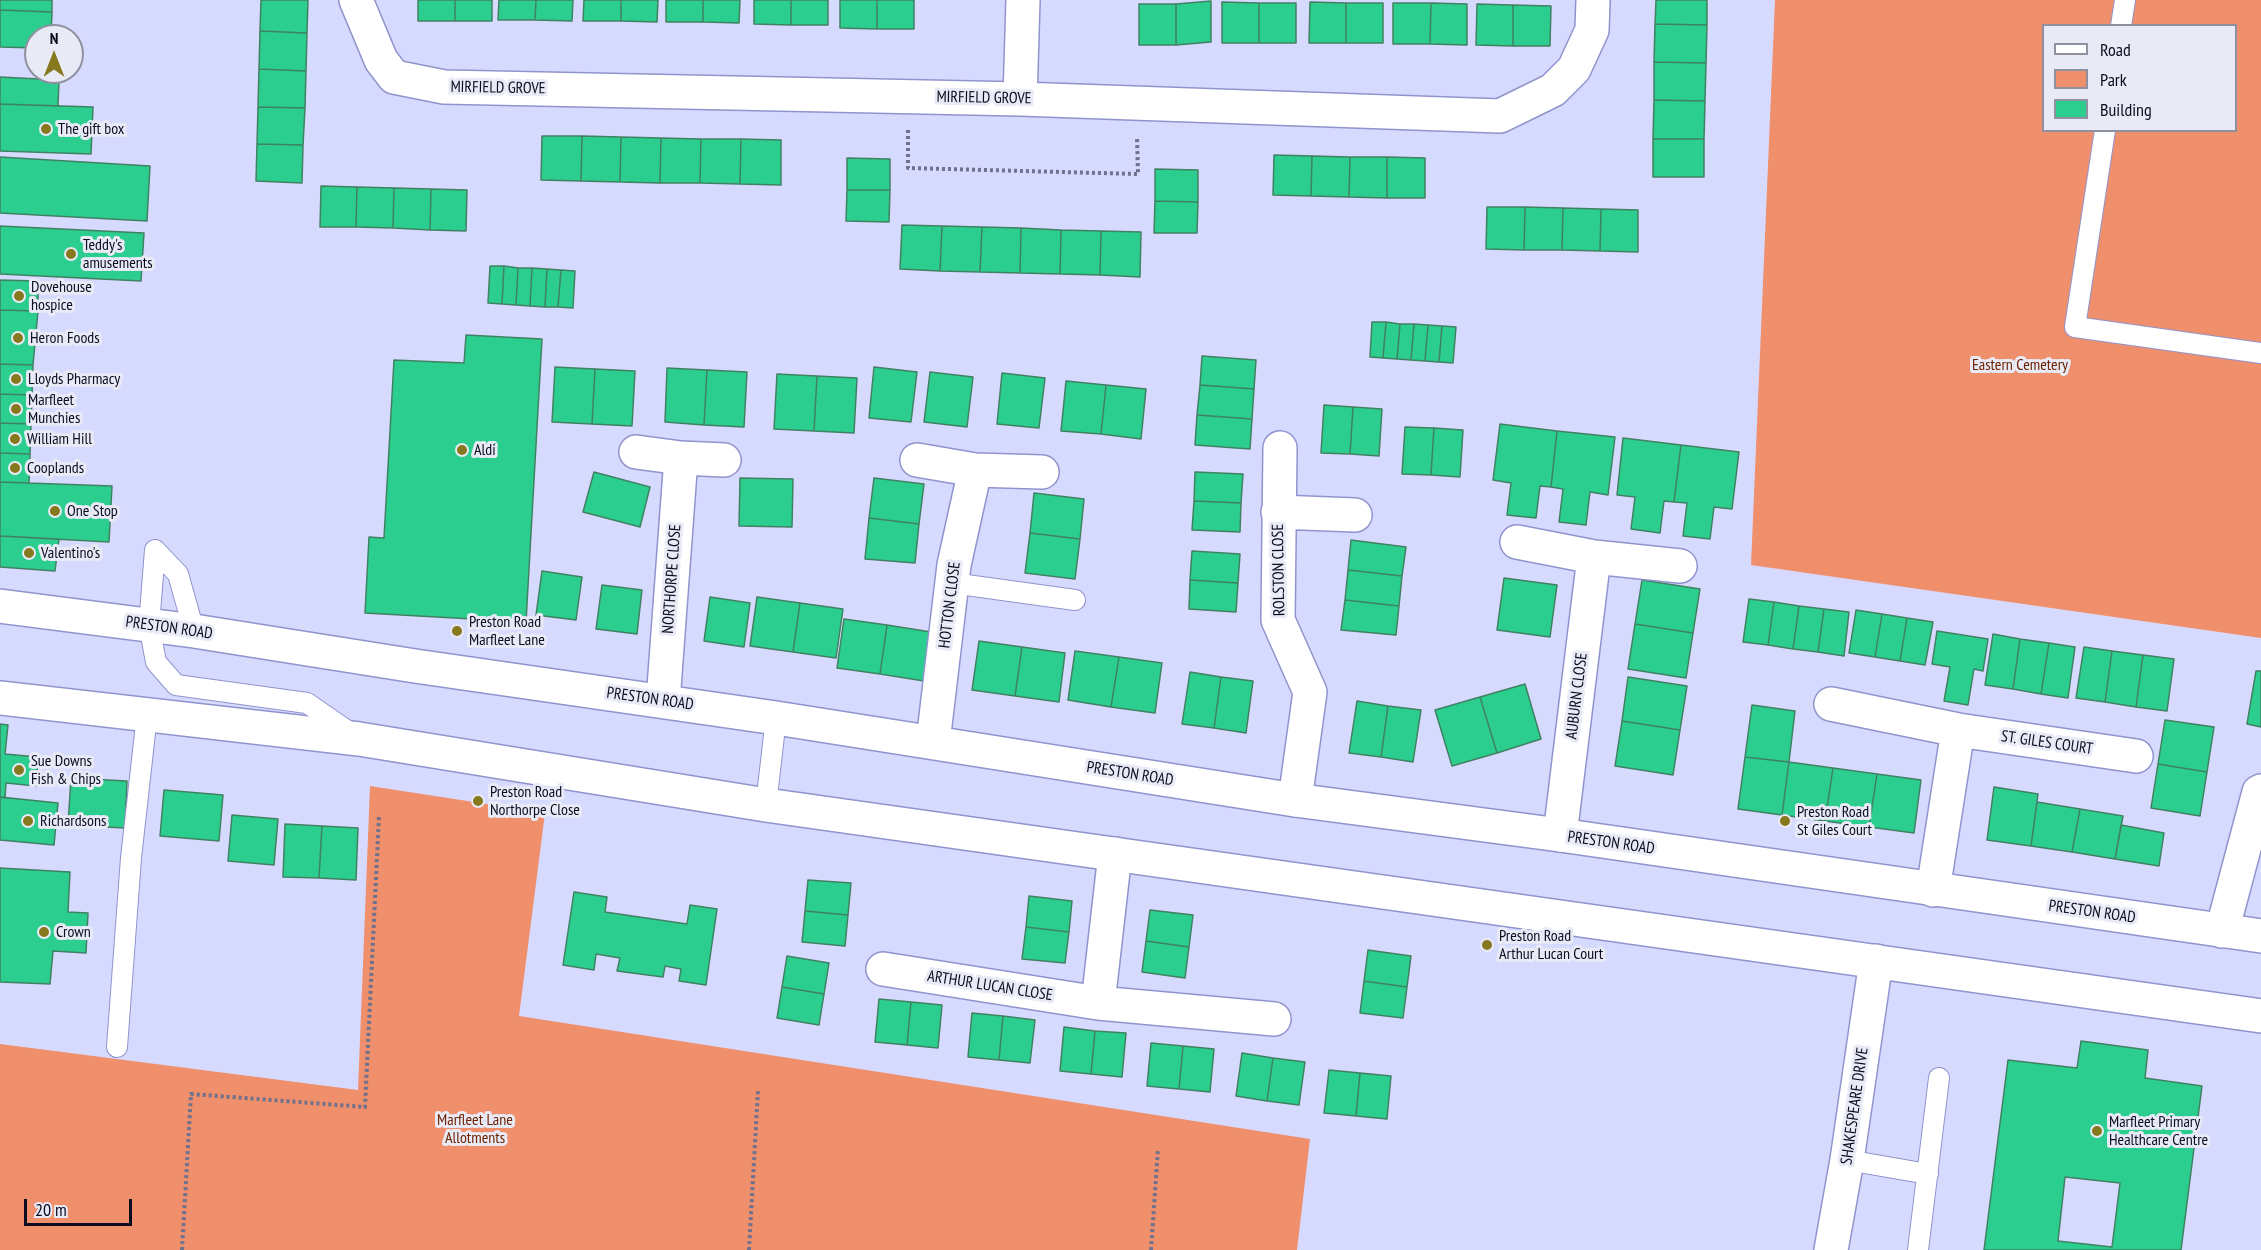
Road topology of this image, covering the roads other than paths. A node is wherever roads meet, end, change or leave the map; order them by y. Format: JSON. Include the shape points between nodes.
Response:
{"nodes":[{"id":1,"x":356,"y":0,"type":"edge"},
{"id":2,"x":1023,"y":0,"type":"edge"},
{"id":3,"x":1593,"y":0,"type":"edge"},
{"id":4,"x":2125,"y":0,"type":"edge"},
{"id":5,"x":2121,"y":24,"type":"edge"},
{"id":6,"x":1020,"y":99,"type":"junction"},
{"id":7,"x":2105,"y":132,"type":"edge"},
{"id":8,"x":2261,"y":353,"type":"edge"},
{"id":9,"x":1280,"y":448,"type":"dead end"},
{"id":10,"x":636,"y":452,"type":"dead end"},
{"id":11,"x":681,"y":458,"type":"junction"},
{"id":12,"x":724,"y":460,"type":"dead end"},
{"id":13,"x":916,"y":460,"type":"dead end"},
{"id":14,"x":975,"y":470,"type":"junction"},
{"id":15,"x":1042,"y":472,"type":"dead end"},
{"id":16,"x":1278,"y":512,"type":"junction"},
{"id":17,"x":1355,"y":515,"type":"dead end"},
{"id":18,"x":1517,"y":542,"type":"dead end"},
{"id":19,"x":1594,"y":557,"type":"junction"},
{"id":20,"x":1680,"y":566,"type":"dead end"},
{"id":21,"x":952,"y":583,"type":"junction"},
{"id":22,"x":1075,"y":600,"type":"dead end"},
{"id":23,"x":0,"y":606,"type":"edge"},
{"id":24,"x":149,"y":625,"type":"junction"},
{"id":25,"x":194,"y":631,"type":"junction"},
{"id":26,"x":0,"y":698,"type":"edge"},
{"id":27,"x":663,"y":701,"type":"junction"},
{"id":28,"x":1831,"y":704,"type":"dead end"},
{"id":29,"x":147,"y":715,"type":"junction"},
{"id":30,"x":776,"y":718,"type":"junction"},
{"id":31,"x":1958,"y":730,"type":"junction"},
{"id":32,"x":359,"y":739,"type":"junction"},
{"id":33,"x":933,"y":742,"type":"junction"},
{"id":34,"x":2136,"y":756,"type":"dead end"},
{"id":35,"x":2261,"y":791,"type":"edge"},
{"id":36,"x":1295,"y":800,"type":"junction"},
{"id":37,"x":766,"y":805,"type":"junction"},
{"id":38,"x":1560,"y":835,"type":"junction"},
{"id":39,"x":1115,"y":854,"type":"junction"},
{"id":40,"x":1933,"y":890,"type":"junction"},
{"id":41,"x":2222,"y":931,"type":"junction"},
{"id":42,"x":2261,"y":936,"type":"edge"},
{"id":43,"x":1876,"y":961,"type":"junction"},
{"id":44,"x":883,"y":969,"type":"dead end"},
{"id":45,"x":1098,"y":1003,"type":"junction"},
{"id":46,"x":2261,"y":1016,"type":"edge"},
{"id":47,"x":1274,"y":1019,"type":"dead end"},
{"id":48,"x":117,"y":1047,"type":"dead end"},
{"id":49,"x":1939,"y":1078,"type":"dead end"},
{"id":50,"x":1847,"y":1160,"type":"junction"},
{"id":51,"x":1928,"y":1174,"type":"junction"},
{"id":52,"x":1831,"y":1250,"type":"edge"},
{"id":53,"x":1918,"y":1250,"type":"edge"}],
"edges":[{"from":1,"to":6,"type":"street","name":"MIRFIELD GROVE","via":[[381,60],[394,77],[444,87]]},
{"from":2,"to":6,"type":"street"},
{"from":3,"to":6,"type":"street","name":"MIRFIELD GROVE","via":[[1592,30],[1575,69],[1553,90],[1500,116]]},
{"from":4,"to":5,"type":"lane"},
{"from":7,"to":8,"type":"lane","via":[[2075,327]]},
{"from":9,"to":16,"type":"street","name":"ROLSTON CLOSE"},
{"from":10,"to":11,"type":"street"},
{"from":11,"to":12,"type":"street"},
{"from":11,"to":27,"type":"street","name":"NORTHORPE CLOSE"},
{"from":13,"to":14,"type":"street"},
{"from":14,"to":15,"type":"street"},
{"from":14,"to":21,"type":"street","name":"HOTTON CLOSE"},
{"from":16,"to":17,"type":"street","name":"ROLSTON CLOSE"},
{"from":16,"to":36,"type":"street","name":"ROLSTON CLOSE","via":[[1278,620],[1310,692]]},
{"from":18,"to":19,"type":"street"},
{"from":19,"to":20,"type":"street"},
{"from":19,"to":38,"type":"street","name":"AUBURN CLOSE"},
{"from":21,"to":22,"type":"lane"},
{"from":21,"to":33,"type":"street","name":"HOTTON CLOSE"},
{"from":23,"to":24,"type":"street","name":"PRESTON ROAD"},
{"from":24,"to":25,"type":"street","name":"PRESTON ROAD"},
{"from":24,"to":25,"type":"lane","via":[[155,550],[178,574]]},
{"from":24,"to":32,"type":"lane","via":[[156,662],[176,685],[307,703]]},
{"from":25,"to":27,"type":"street","name":"PRESTON ROAD"},
{"from":26,"to":29,"type":"street"},
{"from":27,"to":30,"type":"street","name":"PRESTON ROAD"},
{"from":28,"to":31,"type":"street","name":"ST. GILES COURT"},
{"from":29,"to":32,"type":"street"},
{"from":29,"to":48,"type":"lane","via":[[131,858]]},
{"from":30,"to":33,"type":"street","name":"PRESTON ROAD"},
{"from":30,"to":37,"type":"lane"},
{"from":31,"to":34,"type":"street","name":"ST. GILES COURT"},
{"from":31,"to":40,"type":"street"},
{"from":32,"to":37,"type":"street"},
{"from":33,"to":36,"type":"street","name":"PRESTON ROAD"},
{"from":35,"to":41,"type":"street"},
{"from":36,"to":38,"type":"street","name":"PRESTON ROAD"},
{"from":37,"to":39,"type":"street"},
{"from":38,"to":40,"type":"street","name":"PRESTON ROAD"},
{"from":39,"to":43,"type":"street"},
{"from":39,"to":45,"type":"street"},
{"from":40,"to":41,"type":"street","name":"PRESTON ROAD"},
{"from":41,"to":42,"type":"street","name":"PRESTON ROAD"},
{"from":43,"to":46,"type":"street"},
{"from":43,"to":50,"type":"street","name":"SHAKESPEARE DRIVE"},
{"from":44,"to":45,"type":"street","name":"ARTHUR LUCAN CLOSE"},
{"from":45,"to":47,"type":"street","name":"ARTHUR LUCAN CLOSE"},
{"from":49,"to":51,"type":"lane"},
{"from":50,"to":51,"type":"lane"},
{"from":50,"to":52,"type":"street","name":"SHAKESPEARE DRIVE"},
{"from":51,"to":53,"type":"lane"}]}
